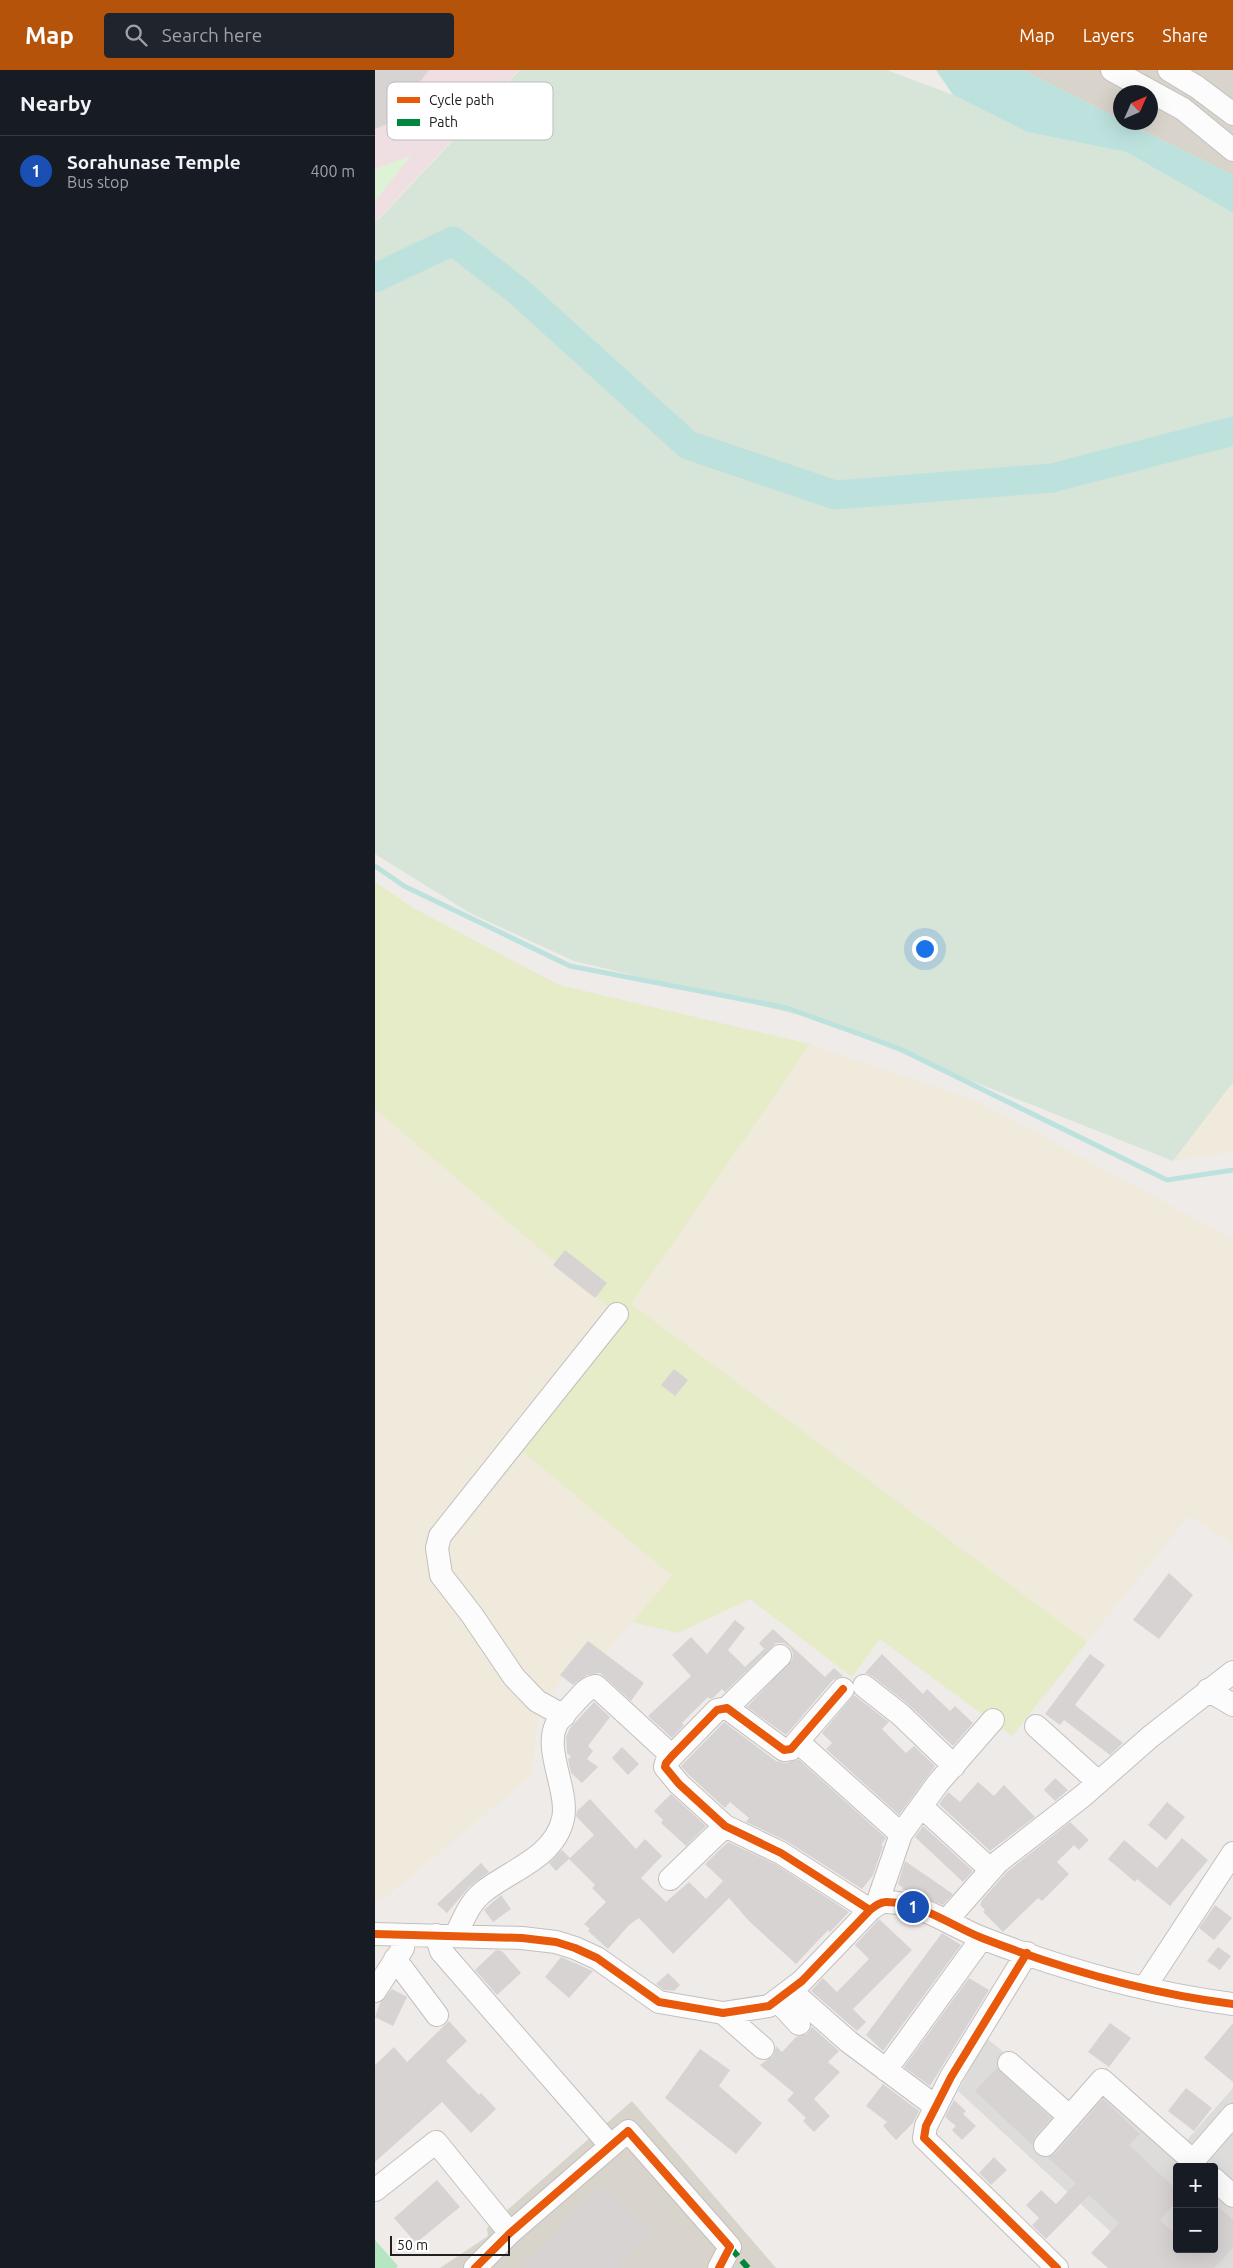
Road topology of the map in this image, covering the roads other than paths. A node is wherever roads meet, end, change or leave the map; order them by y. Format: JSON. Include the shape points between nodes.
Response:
{"nodes":[{"id":1,"x":1112,"y":70,"type":"edge"},
{"id":2,"x":1169,"y":70,"type":"edge"},
{"id":3,"x":1233,"y":114,"type":"edge"},
{"id":4,"x":1233,"y":150,"type":"edge"},
{"id":5,"x":617,"y":1314,"type":"dead end"},
{"id":6,"x":779,"y":1656,"type":"dead end"},
{"id":7,"x":1233,"y":1672,"type":"edge"},
{"id":8,"x":1208,"y":1690,"type":"junction"},
{"id":9,"x":1233,"y":1705,"type":"edge"},
{"id":10,"x":727,"y":1708,"type":"junction"},
{"id":11,"x":563,"y":1716,"type":"junction"},
{"id":12,"x":993,"y":1720,"type":"dead end"},
{"id":13,"x":1037,"y":1726,"type":"dead end"},
{"id":14,"x":806,"y":1750,"type":"dead end"},
{"id":15,"x":672,"y":1756,"type":"junction"},
{"id":16,"x":954,"y":1766,"type":"junction"},
{"id":17,"x":1098,"y":1782,"type":"junction"},
{"id":18,"x":922,"y":1807,"type":"junction"},
{"id":19,"x":725,"y":1826,"type":"junction"},
{"id":20,"x":901,"y":1834,"type":"junction"},
{"id":21,"x":1233,"y":1853,"type":"edge"},
{"id":22,"x":991,"y":1870,"type":"junction"},
{"id":23,"x":670,"y":1879,"type":"dead end"},
{"id":24,"x":873,"y":1907,"type":"junction"},
{"id":25,"x":946,"y":1921,"type":"junction"},
{"id":26,"x":375,"y":1934,"type":"edge"},
{"id":27,"x":412,"y":1934,"type":"junction"},
{"id":28,"x":445,"y":1936,"type":"junction"},
{"id":29,"x":982,"y":1938,"type":"junction"},
{"id":30,"x":1027,"y":1953,"type":"junction"},
{"id":31,"x":395,"y":1959,"type":"junction"},
{"id":32,"x":1145,"y":1987,"type":"junction"},
{"id":33,"x":375,"y":1991,"type":"edge"},
{"id":34,"x":784,"y":1995,"type":"junction"},
{"id":35,"x":1233,"y":2004,"type":"edge"},
{"id":36,"x":723,"y":2013,"type":"junction"},
{"id":37,"x":437,"y":2016,"type":"dead end"},
{"id":38,"x":799,"y":2024,"type":"dead end"},
{"id":39,"x":763,"y":2048,"type":"dead end"},
{"id":40,"x":1009,"y":2063,"type":"dead end"},
{"id":41,"x":886,"y":2070,"type":"junction"},
{"id":42,"x":935,"y":2106,"type":"junction"},
{"id":43,"x":1233,"y":2115,"type":"edge"},
{"id":44,"x":1070,"y":2117,"type":"junction"},
{"id":45,"x":610,"y":2145,"type":"junction"},
{"id":46,"x":1045,"y":2145,"type":"dead end"},
{"id":47,"x":1196,"y":2163,"type":"edge"},
{"id":48,"x":1198,"y":2163,"type":"edge"},
{"id":49,"x":1218,"y":2183,"type":"edge"},
{"id":50,"x":375,"y":2190,"type":"edge"},
{"id":51,"x":1233,"y":2196,"type":"edge"},
{"id":52,"x":510,"y":2233,"type":"junction"},
{"id":53,"x":475,"y":2268,"type":"edge"},
{"id":54,"x":719,"y":2268,"type":"edge"},
{"id":55,"x":1057,"y":2268,"type":"edge"}],
"edges":[{"from":1,"to":4,"type":"street","via":[[1183,108]]},
{"from":2,"to":3,"type":"street"},
{"from":5,"to":11,"type":"street","via":[[440,1536],[437,1548],[441,1575],[514,1677],[537,1701]]},
{"from":6,"to":10,"type":"street"},
{"from":7,"to":8,"type":"street"},
{"from":8,"to":9,"type":"street"},
{"from":8,"to":17,"type":"street"},
{"from":10,"to":15,"type":"street","via":[[717,1710]]},
{"from":10,"to":16,"type":"street","via":[[788,1751],[853,1688],[901,1715]]},
{"from":11,"to":15,"type":"street","via":[[584,1693],[596,1686]]},
{"from":11,"to":28,"type":"street","via":[[553,1735],[563,1819],[556,1834],[529,1863],[483,1892]]},
{"from":12,"to":16,"type":"street"},
{"from":13,"to":17,"type":"street"},
{"from":14,"to":20,"type":"street"},
{"from":15,"to":19,"type":"street","via":[[666,1763],[668,1773]]},
{"from":16,"to":18,"type":"street"},
{"from":17,"to":22,"type":"street"},
{"from":18,"to":20,"type":"street"},
{"from":18,"to":22,"type":"street"},
{"from":19,"to":23,"type":"street"},
{"from":19,"to":24,"type":"street","via":[[781,1853]]},
{"from":20,"to":24,"type":"street"},
{"from":21,"to":32,"type":"street"},
{"from":22,"to":25,"type":"street"},
{"from":24,"to":25,"type":"street","via":[[885,1902],[913,1907]]},
{"from":24,"to":34,"type":"street","via":[[802,1981]]},
{"from":25,"to":29,"type":"street"},
{"from":26,"to":27,"type":"street"},
{"from":27,"to":28,"type":"street"},
{"from":27,"to":31,"type":"street"},
{"from":28,"to":36,"type":"street","via":[[522,1938],[569,1946],[597,1958],[659,2002]]},
{"from":28,"to":45,"type":"street","via":[[441,1951]]},
{"from":29,"to":30,"type":"street"},
{"from":29,"to":41,"type":"street"},
{"from":30,"to":32,"type":"street","via":[[1103,1979]]},
{"from":30,"to":42,"type":"street"},
{"from":31,"to":33,"type":"street"},
{"from":31,"to":37,"type":"street"},
{"from":32,"to":35,"type":"street"},
{"from":34,"to":36,"type":"street","via":[[769,2006]]},
{"from":34,"to":38,"type":"street"},
{"from":34,"to":41,"type":"street"},
{"from":36,"to":39,"type":"street"},
{"from":40,"to":44,"type":"street"},
{"from":41,"to":42,"type":"street"},
{"from":42,"to":55,"type":"street","via":[[924,2138]]},
{"from":43,"to":48,"type":"street"},
{"from":44,"to":46,"type":"street"},
{"from":44,"to":47,"type":"street","via":[[1102,2080]]},
{"from":45,"to":52,"type":"street"},
{"from":45,"to":54,"type":"street","via":[[628,2131],[730,2246]]},
{"from":49,"to":51,"type":"street"},
{"from":50,"to":52,"type":"street","via":[[436,2142]]},
{"from":52,"to":53,"type":"street"}]}
